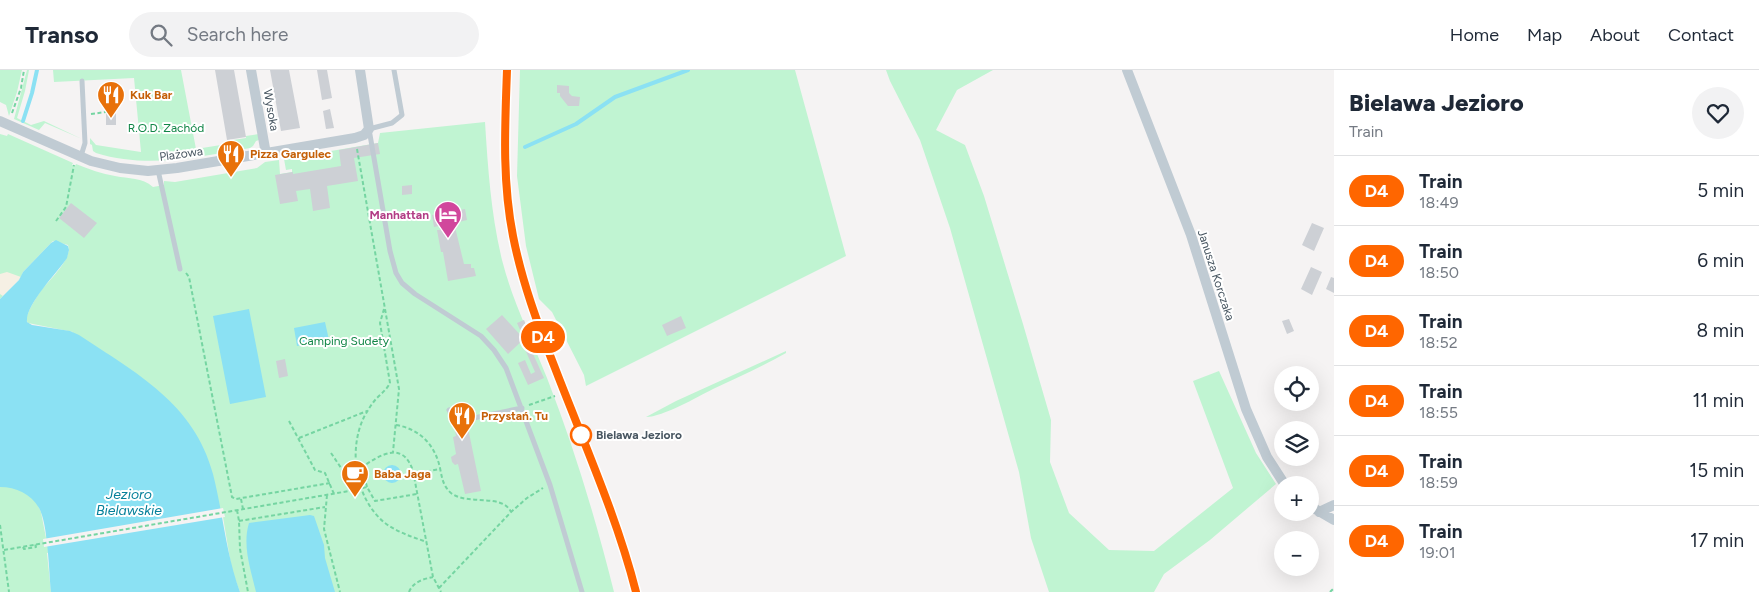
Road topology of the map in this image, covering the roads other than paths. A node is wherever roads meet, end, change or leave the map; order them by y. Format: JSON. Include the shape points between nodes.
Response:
{"nodes":[{"id":1,"x":251,"y":70,"type":"edge"},
{"id":2,"x":360,"y":70,"type":"edge"},
{"id":3,"x":394,"y":70,"type":"edge"},
{"id":4,"x":1127,"y":70,"type":"edge"},
{"id":5,"x":82,"y":81,"type":"dead end"},
{"id":6,"x":0,"y":121,"type":"edge"},
{"id":7,"x":369,"y":129,"type":"junction"},
{"id":8,"x":266,"y":154,"type":"junction"},
{"id":9,"x":77,"y":161,"type":"junction"},
{"id":10,"x":158,"y":170,"type":"junction"},
{"id":11,"x":180,"y":269,"type":"road end"},
{"id":12,"x":522,"y":408,"type":"junction"},
{"id":13,"x":449,"y":410,"type":"dead end"},
{"id":14,"x":1279,"y":476,"type":"edge"},
{"id":15,"x":1334,"y":504,"type":"edge"},
{"id":16,"x":1319,"y":508,"type":"edge"},
{"id":17,"x":1319,"y":512,"type":"edge"},
{"id":18,"x":1334,"y":520,"type":"edge"},
{"id":19,"x":582,"y":592,"type":"edge"}],
"edges":[{"from":1,"to":8,"type":"street","name":"Wysoka"},
{"from":2,"to":7,"type":"street"},
{"from":3,"to":7,"type":"lane","via":[[402,114],[392,123]]},
{"from":4,"to":14,"type":"street","name":"Janusza Korczaka","via":[[1191,235],[1246,409],[1267,457]]},
{"from":5,"to":9,"type":"lane","via":[[85,145]]},
{"from":6,"to":9,"type":"street","name":"Plażowa"},
{"from":7,"to":8,"type":"street","name":"Plażowa","via":[[355,138]]},
{"from":7,"to":12,"type":"lane","via":[[396,273],[416,294],[481,336],[506,368]]},
{"from":8,"to":10,"type":"street","name":"Plażowa"},
{"from":9,"to":10,"type":"street","name":"Plażowa"},
{"from":10,"to":11,"type":"lane"},
{"from":12,"to":13,"type":"lane","via":[[464,420],[455,418]]},
{"from":12,"to":19,"type":"lane","via":[[550,485]]},
{"from":15,"to":16,"type":"street"},
{"from":17,"to":18,"type":"street"}]}
